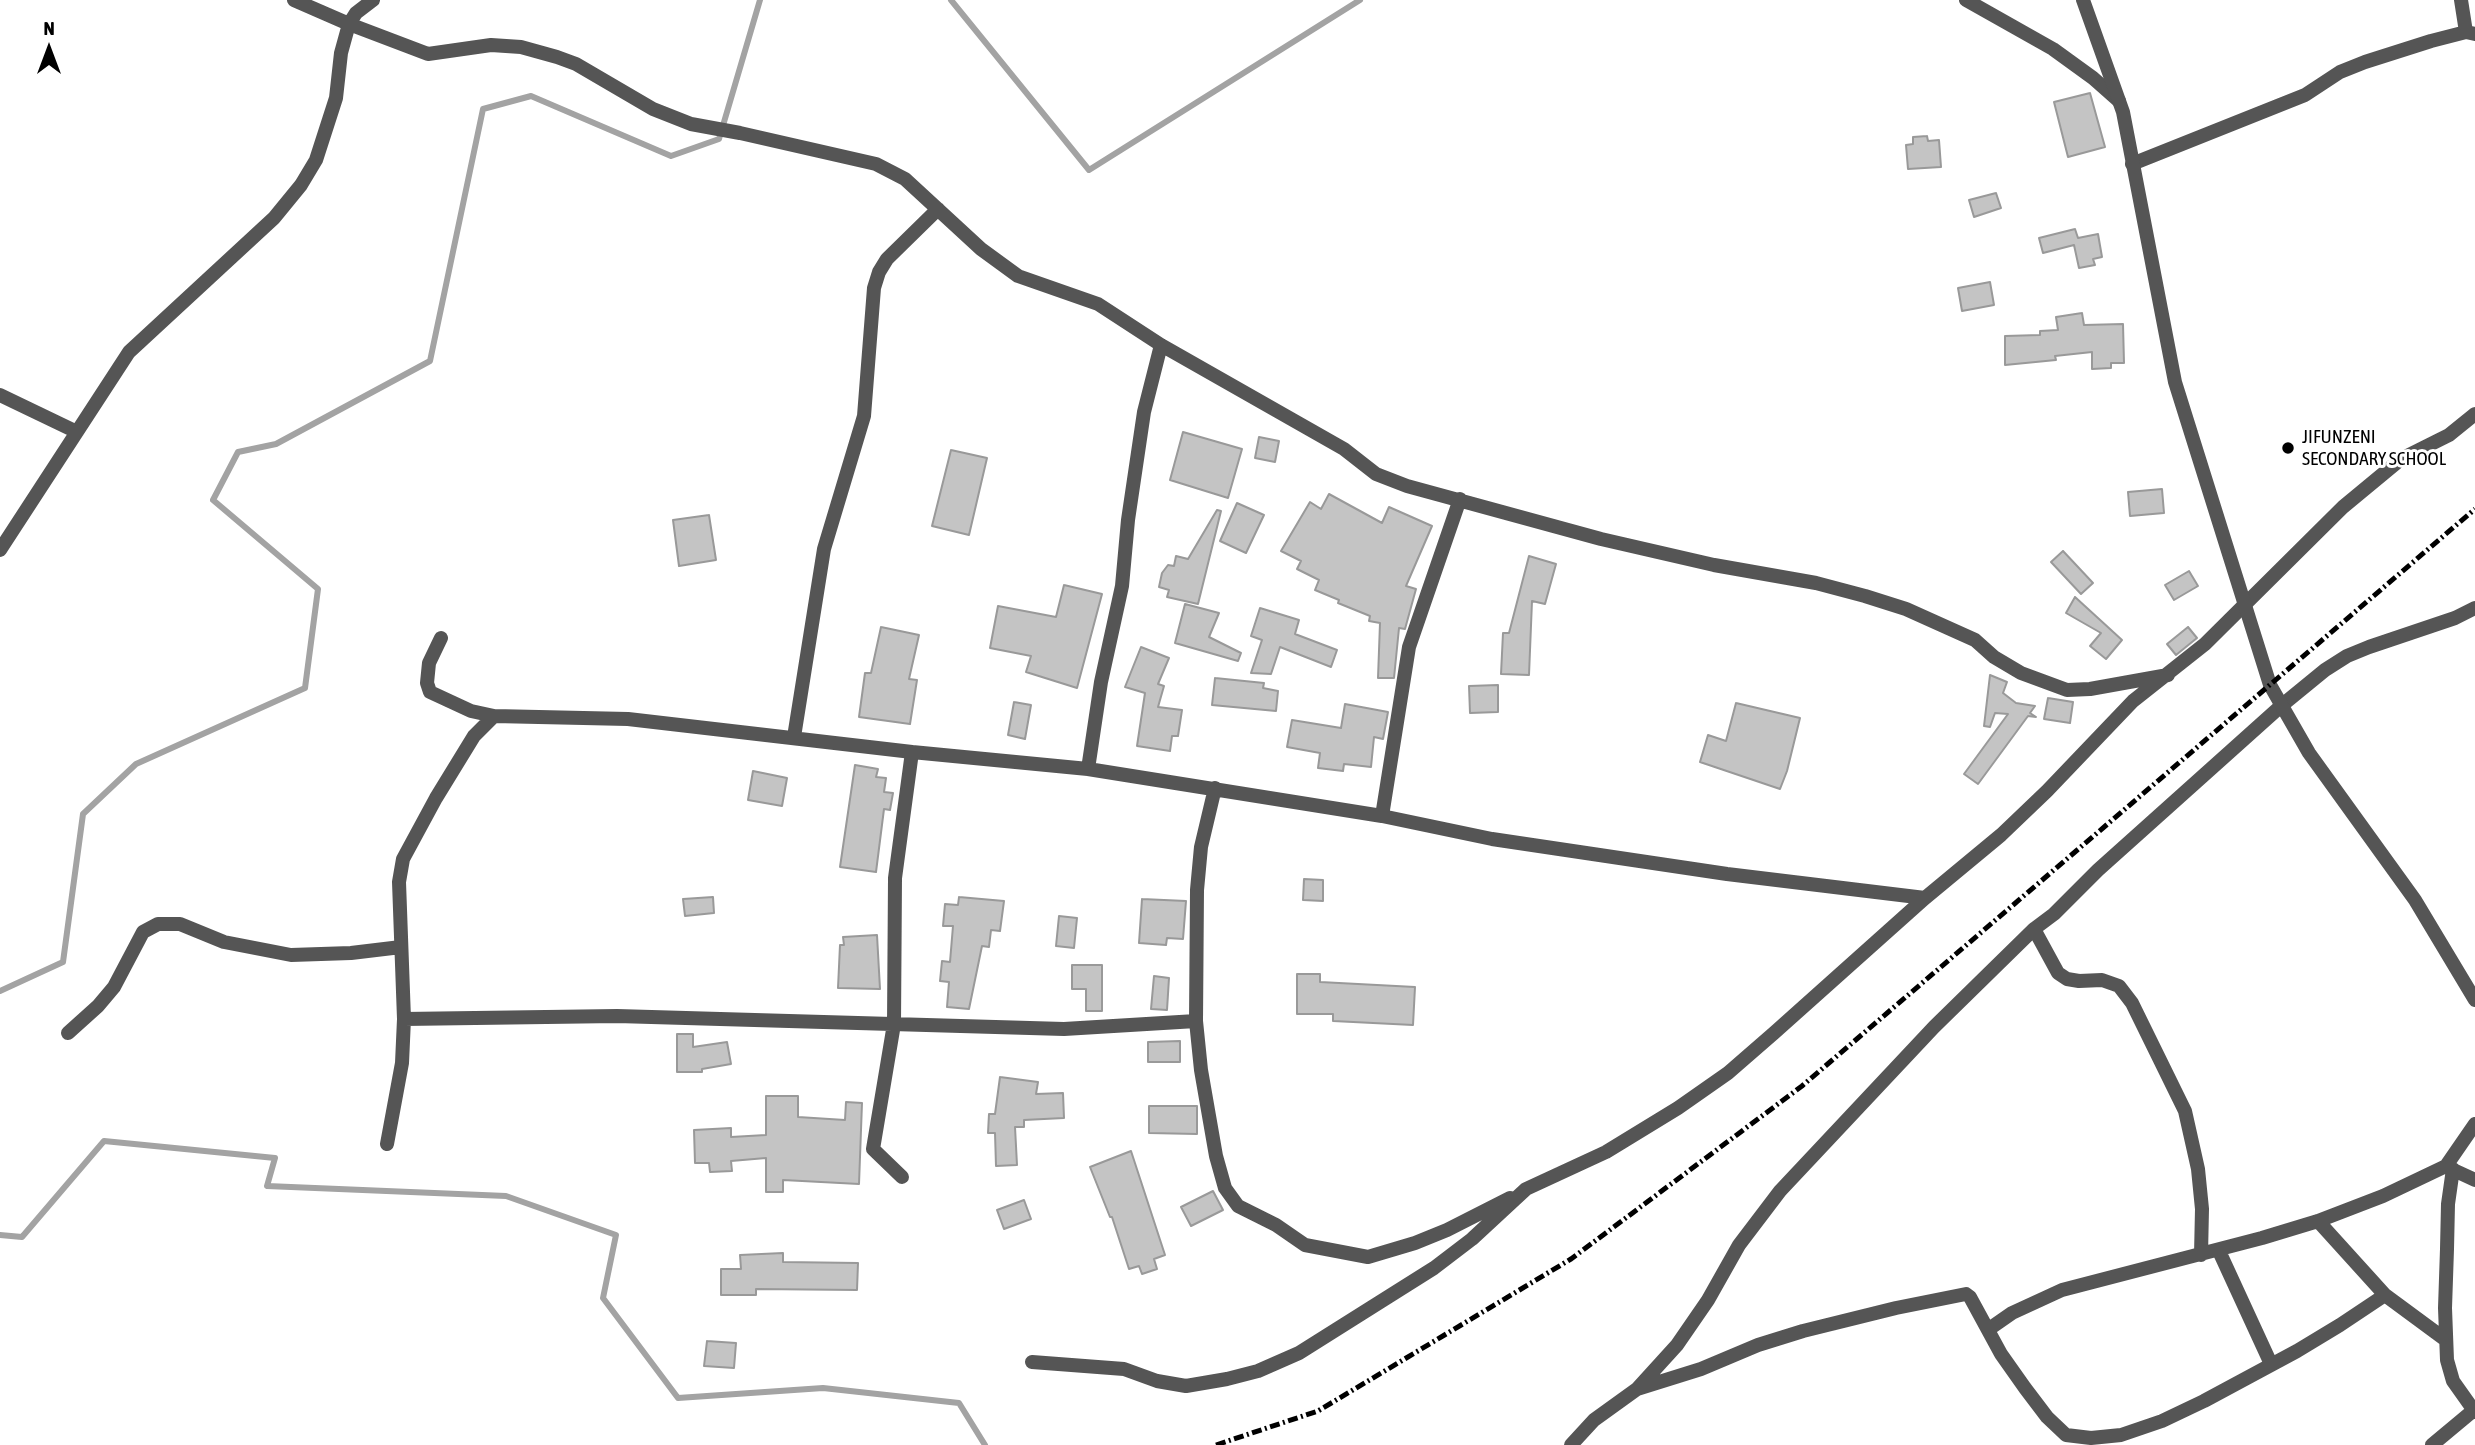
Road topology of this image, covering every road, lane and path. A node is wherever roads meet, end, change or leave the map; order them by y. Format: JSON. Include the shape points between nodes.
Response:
{"nodes":[{"id":1,"x":294,"y":0,"type":"edge"},
{"id":2,"x":373,"y":0,"type":"edge"},
{"id":3,"x":1966,"y":0,"type":"edge"},
{"id":4,"x":2083,"y":0,"type":"edge"},
{"id":5,"x":2461,"y":0,"type":"edge"},
{"id":6,"x":349,"y":24,"type":"junction"},
{"id":7,"x":2470,"y":33,"type":"edge"},
{"id":8,"x":2119,"y":101,"type":"junction"},
{"id":9,"x":2132,"y":164,"type":"junction"},
{"id":10,"x":938,"y":209,"type":"junction"},
{"id":11,"x":1161,"y":345,"type":"junction"},
{"id":12,"x":0,"y":394,"type":"edge"},
{"id":13,"x":2475,"y":414,"type":"edge"},
{"id":14,"x":77,"y":432,"type":"junction"},
{"id":15,"x":1461,"y":499,"type":"junction"},
{"id":16,"x":0,"y":550,"type":"edge"},
{"id":17,"x":2245,"y":604,"type":"junction"},
{"id":18,"x":2475,"y":608,"type":"edge"},
{"id":19,"x":441,"y":638,"type":"dead end"},
{"id":20,"x":2168,"y":675,"type":"junction"},
{"id":21,"x":2281,"y":706,"type":"junction"},
{"id":22,"x":494,"y":716,"type":"junction"},
{"id":23,"x":793,"y":737,"type":"junction"},
{"id":24,"x":912,"y":752,"type":"junction"},
{"id":25,"x":1088,"y":769,"type":"junction"},
{"id":26,"x":1214,"y":788,"type":"junction"},
{"id":27,"x":1382,"y":816,"type":"junction"},
{"id":28,"x":1925,"y":898,"type":"junction"},
{"id":29,"x":2034,"y":929,"type":"junction"},
{"id":30,"x":401,"y":947,"type":"junction"},
{"id":31,"x":2475,"y":1000,"type":"edge"},
{"id":32,"x":404,"y":1019,"type":"junction"},
{"id":33,"x":1196,"y":1021,"type":"junction"},
{"id":34,"x":894,"y":1024,"type":"junction"},
{"id":35,"x":68,"y":1033,"type":"dead end"},
{"id":36,"x":2475,"y":1124,"type":"edge"},
{"id":37,"x":387,"y":1144,"type":"dead end"},
{"id":38,"x":2450,"y":1168,"type":"junction"},
{"id":39,"x":902,"y":1177,"type":"dead end"},
{"id":40,"x":2475,"y":1180,"type":"edge"},
{"id":41,"x":1525,"y":1189,"type":"junction"},
{"id":42,"x":2318,"y":1221,"type":"junction"},
{"id":43,"x":2219,"y":1251,"type":"junction"},
{"id":44,"x":2201,"y":1255,"type":"junction"},
{"id":45,"x":2385,"y":1294,"type":"junction"},
{"id":46,"x":1989,"y":1329,"type":"junction"},
{"id":47,"x":2446,"y":1340,"type":"junction"},
{"id":48,"x":1032,"y":1362,"type":"dead end"},
{"id":49,"x":2271,"y":1364,"type":"junction"},
{"id":50,"x":1637,"y":1389,"type":"junction"},
{"id":51,"x":2474,"y":1411,"type":"edge"},
{"id":52,"x":1571,"y":1445,"type":"edge"},
{"id":53,"x":2432,"y":1445,"type":"edge"}],
"edges":[{"from":1,"to":6,"type":"street"},
{"from":2,"to":6,"type":"street"},
{"from":3,"to":8,"type":"street","via":[[2053,49]]},
{"from":4,"to":8,"type":"street"},
{"from":5,"to":7,"type":"street"},
{"from":6,"to":10,"type":"street","via":[[428,54],[491,45],[557,57],[653,109],[691,124],[876,164],[905,179]]},
{"from":6,"to":14,"type":"street","via":[[336,98],[316,160],[301,185],[274,218],[129,352]]},
{"from":7,"to":9,"type":"street","via":[[2365,62],[2305,95]]},
{"from":8,"to":9,"type":"street"},
{"from":9,"to":17,"type":"street","via":[[2175,382]]},
{"from":10,"to":11,"type":"street","via":[[1018,276],[1098,304]]},
{"from":10,"to":23,"type":"street","via":[[887,259],[874,288],[864,416],[824,549]]},
{"from":11,"to":15,"type":"street","via":[[1344,450],[1376,474]]},
{"from":11,"to":25,"type":"street","via":[[1144,412],[1122,586]]},
{"from":12,"to":14,"type":"street"},
{"from":13,"to":17,"type":"street","via":[[2449,435],[2391,467],[2343,507]]},
{"from":14,"to":16,"type":"street"},
{"from":15,"to":20,"type":"street","via":[[1650,551],[1865,596],[1975,640],[2021,673],[2067,690]]},
{"from":15,"to":27,"type":"street","via":[[1409,647]]},
{"from":17,"to":20,"type":"street"},
{"from":17,"to":21,"type":"street"},
{"from":18,"to":21,"type":"street","via":[[2347,656]]},
{"from":19,"to":22,"type":"street","via":[[429,663],[430,692]]},
{"from":20,"to":28,"type":"street","via":[[2133,701],[2001,835]]},
{"from":21,"to":29,"type":"street"},
{"from":21,"to":31,"type":"street","via":[[2309,753],[2415,900]]},
{"from":22,"to":23,"type":"street","via":[[628,719]]},
{"from":22,"to":30,"type":"street","via":[[474,736],[403,859]]},
{"from":23,"to":24,"type":"street"},
{"from":24,"to":25,"type":"street"},
{"from":24,"to":34,"type":"street","via":[[895,878]]},
{"from":25,"to":26,"type":"street"},
{"from":26,"to":27,"type":"street"},
{"from":26,"to":33,"type":"street","via":[[1197,890]]},
{"from":27,"to":28,"type":"street","via":[[1506,841]]},
{"from":28,"to":41,"type":"street","via":[[1728,1073],[1606,1152]]},
{"from":29,"to":44,"type":"street","via":[[2057,973],[2119,986],[2132,1003],[2185,1111],[2198,1170]]},
{"from":29,"to":50,"type":"street","via":[[1934,1027],[1780,1191],[1739,1245],[1677,1345]]},
{"from":30,"to":32,"type":"street"},
{"from":30,"to":35,"type":"street","via":[[291,955],[224,942],[180,924],[158,924],[143,932],[114,987]]},
{"from":32,"to":34,"type":"street","via":[[617,1016]]},
{"from":32,"to":37,"type":"street","via":[[402,1063]]},
{"from":33,"to":34,"type":"street","via":[[1064,1029]]},
{"from":33,"to":41,"type":"street","via":[[1225,1188],[1238,1206],[1305,1245],[1358,1256],[1376,1255],[1447,1230]]},
{"from":34,"to":39,"type":"street","via":[[873,1149]]},
{"from":36,"to":38,"type":"street"},
{"from":38,"to":40,"type":"street"},
{"from":38,"to":42,"type":"street"},
{"from":38,"to":47,"type":"street"},
{"from":41,"to":48,"type":"street","via":[[1434,1268],[1299,1353],[1258,1371],[1186,1386],[1124,1369]]},
{"from":42,"to":43,"type":"street"},
{"from":42,"to":45,"type":"street"},
{"from":43,"to":44,"type":"street"},
{"from":43,"to":49,"type":"street"},
{"from":44,"to":46,"type":"street","via":[[2062,1290]]},
{"from":45,"to":47,"type":"street"},
{"from":45,"to":49,"type":"street"},
{"from":46,"to":49,"type":"street","via":[[2025,1388],[2066,1435],[2121,1435],[2162,1421]]},
{"from":46,"to":50,"type":"street","via":[[1970,1297],[1953,1296],[1803,1331]]},
{"from":47,"to":51,"type":"street","via":[[2454,1381]]},
{"from":50,"to":52,"type":"street","via":[[1594,1420]]},
{"from":51,"to":53,"type":"street"}]}
